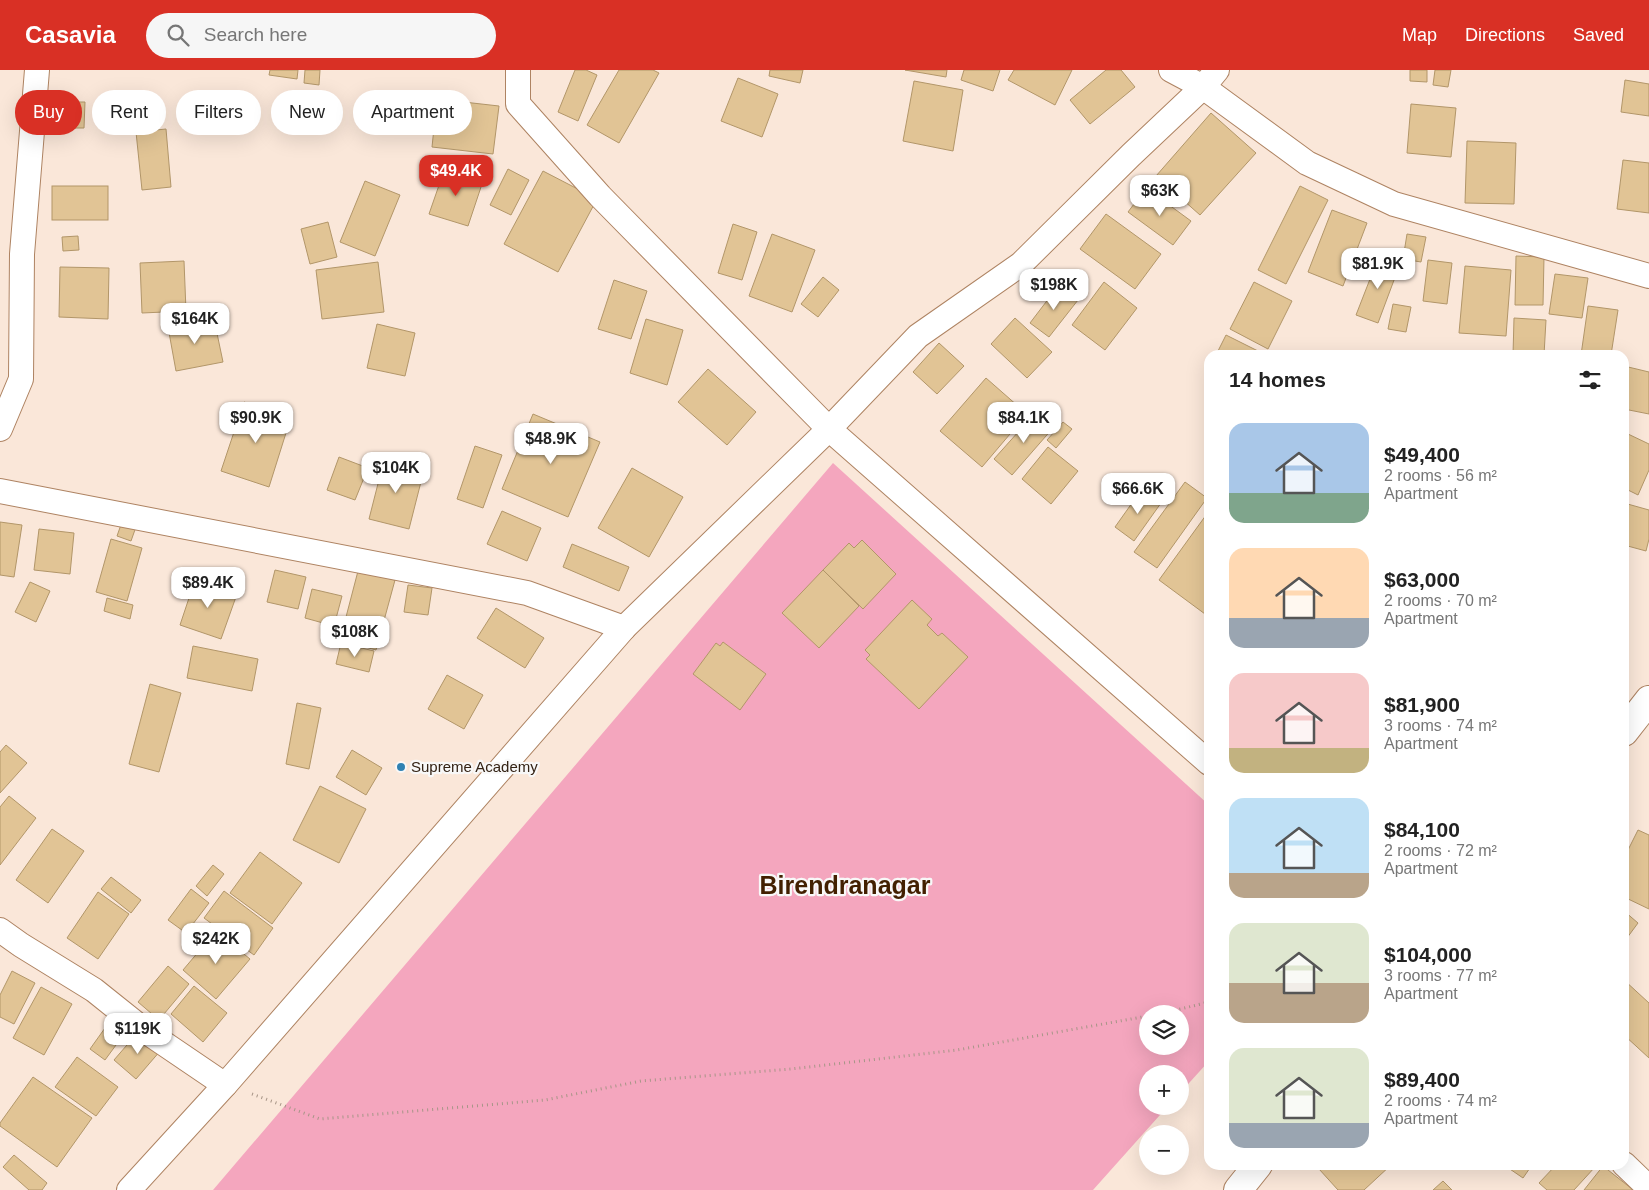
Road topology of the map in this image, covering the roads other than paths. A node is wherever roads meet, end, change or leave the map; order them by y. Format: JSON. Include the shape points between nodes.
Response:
{"nodes":[{"id":1,"x":37,"y":70,"type":"edge"},
{"id":2,"x":518,"y":70,"type":"edge"},
{"id":3,"x":1171,"y":70,"type":"edge"},
{"id":4,"x":1210,"y":79,"type":"edge"},
{"id":5,"x":1649,"y":276,"type":"edge"},
{"id":6,"x":0,"y":429,"type":"edge"},
{"id":7,"x":830,"y":429,"type":"junction"},
{"id":8,"x":0,"y":491,"type":"edge"},
{"id":9,"x":624,"y":628,"type":"junction"},
{"id":10,"x":1649,"y":700,"type":"edge"},
{"id":11,"x":1629,"y":726,"type":"edge"},
{"id":12,"x":1204,"y":759,"type":"edge"},
{"id":13,"x":0,"y":930,"type":"edge"},
{"id":14,"x":225,"y":1085,"type":"junction"},
{"id":15,"x":1629,"y":1169,"type":"edge"},
{"id":16,"x":1254,"y":1170,"type":"edge"},
{"id":17,"x":1649,"y":1188,"type":"edge"},
{"id":18,"x":129,"y":1190,"type":"edge"},
{"id":19,"x":1238,"y":1190,"type":"edge"}],
"edges":[{"from":1,"to":6,"type":"street","via":[[22,254],[21,379]]},
{"from":2,"to":7,"type":"street","via":[[518,104],[600,196]]},
{"from":3,"to":4,"type":"street"},
{"from":4,"to":5,"type":"street","via":[[1307,163],[1394,204]]},
{"from":4,"to":7,"type":"street","via":[[1021,264],[918,336]]},
{"from":7,"to":9,"type":"street"},
{"from":7,"to":12,"type":"street"},
{"from":8,"to":9,"type":"street","via":[[527,593]]},
{"from":9,"to":14,"type":"street"},
{"from":10,"to":11,"type":"street"},
{"from":13,"to":14,"type":"street","via":[[94,990],[144,1030]]},
{"from":14,"to":18,"type":"street"},
{"from":15,"to":17,"type":"street"},
{"from":16,"to":19,"type":"street"}]}
